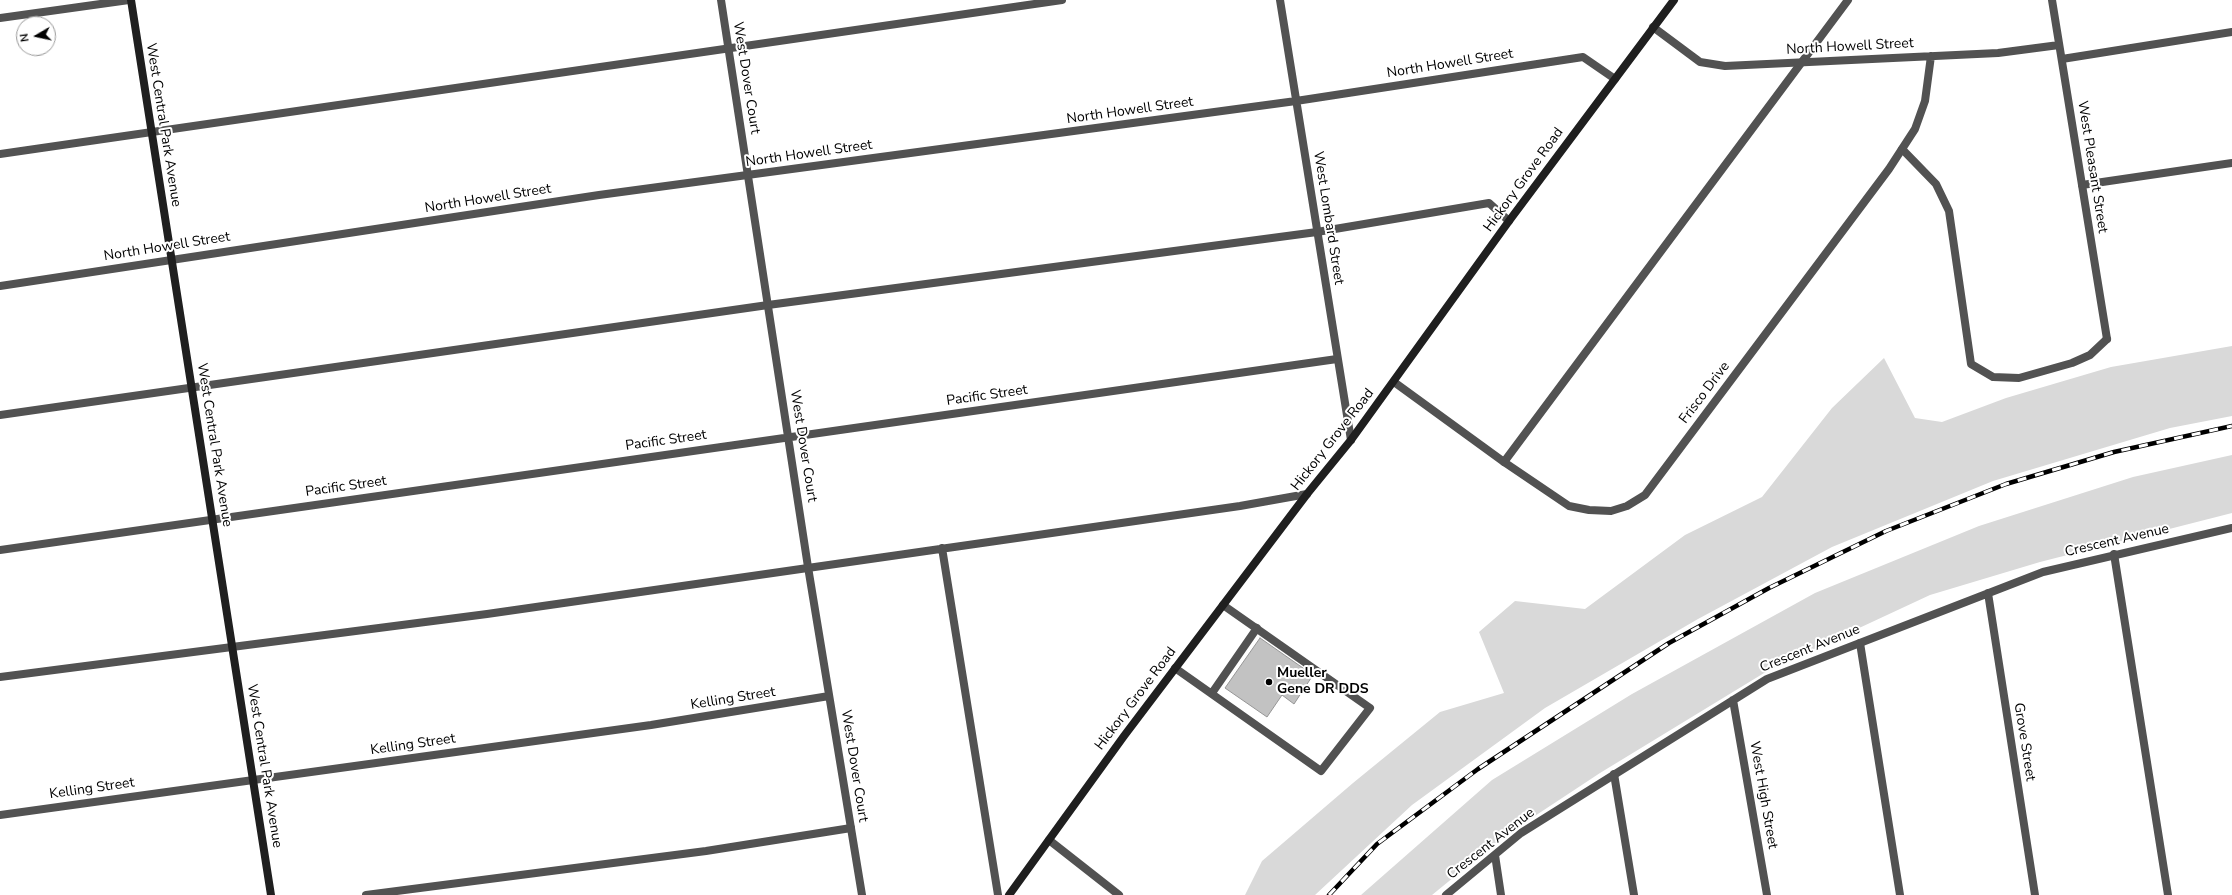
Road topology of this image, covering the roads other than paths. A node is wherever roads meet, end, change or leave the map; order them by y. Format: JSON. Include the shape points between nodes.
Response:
{"nodes":[{"id":1,"x":130,"y":0,"type":"edge"},
{"id":2,"x":721,"y":0,"type":"edge"},
{"id":3,"x":1062,"y":0,"type":"edge"},
{"id":4,"x":1280,"y":0,"type":"edge"},
{"id":5,"x":1674,"y":0,"type":"edge"},
{"id":6,"x":1848,"y":0,"type":"edge"},
{"id":7,"x":2052,"y":0,"type":"edge"},
{"id":8,"x":1668,"y":4,"type":"edge"},
{"id":9,"x":0,"y":18,"type":"edge"},
{"id":10,"x":1653,"y":27,"type":"junction"},
{"id":11,"x":2232,"y":32,"type":"edge"},
{"id":12,"x":2059,"y":45,"type":"junction"},
{"id":13,"x":728,"y":47,"type":"junction"},
{"id":14,"x":1931,"y":56,"type":"junction"},
{"id":15,"x":2062,"y":59,"type":"junction"},
{"id":16,"x":1801,"y":63,"type":"junction"},
{"id":17,"x":1615,"y":79,"type":"junction"},
{"id":18,"x":1296,"y":101,"type":"junction"},
{"id":19,"x":151,"y":132,"type":"junction"},
{"id":20,"x":1902,"y":149,"type":"junction"},
{"id":21,"x":0,"y":154,"type":"edge"},
{"id":22,"x":2232,"y":163,"type":"edge"},
{"id":23,"x":748,"y":176,"type":"junction"},
{"id":24,"x":2082,"y":185,"type":"junction"},
{"id":25,"x":1509,"y":221,"type":"junction"},
{"id":26,"x":1317,"y":232,"type":"junction"},
{"id":27,"x":171,"y":260,"type":"junction"},
{"id":28,"x":0,"y":286,"type":"edge"},
{"id":29,"x":768,"y":305,"type":"junction"},
{"id":30,"x":1337,"y":359,"type":"junction"},
{"id":31,"x":1394,"y":382,"type":"junction"},
{"id":32,"x":191,"y":388,"type":"junction"},
{"id":33,"x":0,"y":415,"type":"edge"},
{"id":34,"x":788,"y":437,"type":"junction"},
{"id":35,"x":1351,"y":440,"type":"junction"},
{"id":36,"x":1504,"y":462,"type":"junction"},
{"id":37,"x":1307,"y":494,"type":"junction"},
{"id":38,"x":212,"y":519,"type":"junction"},
{"id":39,"x":2232,"y":528,"type":"edge"},
{"id":40,"x":942,"y":548,"type":"junction"},
{"id":41,"x":0,"y":550,"type":"edge"},
{"id":42,"x":2114,"y":554,"type":"junction"},
{"id":43,"x":808,"y":566,"type":"junction"},
{"id":44,"x":1988,"y":594,"type":"junction"},
{"id":45,"x":1223,"y":605,"type":"junction"},
{"id":46,"x":1257,"y":628,"type":"junction"},
{"id":47,"x":1860,"y":643,"type":"junction"},
{"id":48,"x":232,"y":646,"type":"junction"},
{"id":49,"x":1175,"y":668,"type":"junction"},
{"id":50,"x":0,"y":677,"type":"edge"},
{"id":51,"x":1212,"y":693,"type":"junction"},
{"id":52,"x":829,"y":696,"type":"junction"},
{"id":53,"x":1733,"y":700,"type":"junction"},
{"id":54,"x":1614,"y":774,"type":"junction"},
{"id":55,"x":253,"y":780,"type":"junction"},
{"id":56,"x":0,"y":815,"type":"edge"},
{"id":57,"x":851,"y":828,"type":"junction"},
{"id":58,"x":1049,"y":840,"type":"junction"},
{"id":59,"x":1494,"y":855,"type":"junction"},
{"id":60,"x":271,"y":895,"type":"edge"},
{"id":61,"x":366,"y":895,"type":"edge"},
{"id":62,"x":862,"y":895,"type":"edge"},
{"id":63,"x":998,"y":895,"type":"edge"},
{"id":64,"x":1009,"y":895,"type":"edge"},
{"id":65,"x":1118,"y":895,"type":"edge"},
{"id":66,"x":1446,"y":895,"type":"edge"},
{"id":67,"x":1501,"y":895,"type":"edge"},
{"id":68,"x":1634,"y":895,"type":"edge"},
{"id":69,"x":1767,"y":895,"type":"edge"},
{"id":70,"x":1900,"y":895,"type":"edge"},
{"id":71,"x":2035,"y":895,"type":"edge"},
{"id":72,"x":2168,"y":895,"type":"edge"}],
"edges":[{"from":1,"to":9,"type":"street"},
{"from":1,"to":19,"type":"main road","name":"West Central Park Avenue"},
{"from":2,"to":13,"type":"street","name":"West Dover Court"},
{"from":3,"to":13,"type":"street"},
{"from":4,"to":18,"type":"street","name":"West Lombard Street"},
{"from":5,"to":8,"type":"main road","name":"Hickory Grove Road"},
{"from":6,"to":16,"type":"street"},
{"from":7,"to":12,"type":"street","name":"West Pleasant Street"},
{"from":8,"to":10,"type":"main road","name":"Hickory Grove Road"},
{"from":10,"to":16,"type":"street","name":"North Howell Street","via":[[1700,62],[1726,66]]},
{"from":10,"to":17,"type":"main road","name":"Hickory Grove Road"},
{"from":11,"to":15,"type":"street"},
{"from":12,"to":14,"type":"street","name":"North Howell Street","via":[[1998,53]]},
{"from":12,"to":15,"type":"street","name":"West Pleasant Street"},
{"from":13,"to":19,"type":"street"},
{"from":13,"to":23,"type":"street","name":"West Dover Court"},
{"from":14,"to":16,"type":"street","name":"North Howell Street"},
{"from":14,"to":20,"type":"street","name":"Frisco Drive","via":[[1925,100],[1915,129]]},
{"from":15,"to":24,"type":"street","name":"West Pleasant Street"},
{"from":16,"to":36,"type":"street"},
{"from":17,"to":18,"type":"street","name":"North Howell Street","via":[[1583,57]]},
{"from":17,"to":25,"type":"main road","name":"Hickory Grove Road"},
{"from":18,"to":23,"type":"street","name":"North Howell Street"},
{"from":18,"to":26,"type":"street","name":"West Lombard Street"},
{"from":19,"to":21,"type":"street"},
{"from":19,"to":27,"type":"main road","name":"West Central Park Avenue"},
{"from":20,"to":24,"type":"street","name":"West Pleasant Street","via":[[1936,184],[1949,211],[1971,364],[1993,377],[2019,378],[2072,363],[2090,355],[2107,339]]},
{"from":20,"to":36,"type":"street","name":"Frisco Drive","via":[[1645,495],[1627,506],[1611,511],[1570,506]]},
{"from":22,"to":24,"type":"street"},
{"from":23,"to":27,"type":"street","name":"North Howell Street","via":[[599,195]]},
{"from":23,"to":29,"type":"street","name":"West Dover Court"},
{"from":25,"to":26,"type":"street","via":[[1489,203]]},
{"from":25,"to":31,"type":"main road","name":"Hickory Grove Road"},
{"from":26,"to":29,"type":"street"},
{"from":26,"to":30,"type":"street","name":"West Lombard Street"},
{"from":27,"to":28,"type":"street","name":"North Howell Street"},
{"from":27,"to":32,"type":"main road","name":"West Central Park Avenue"},
{"from":29,"to":32,"type":"street"},
{"from":29,"to":34,"type":"street","name":"West Dover Court"},
{"from":30,"to":34,"type":"street","name":"Pacific Street"},
{"from":30,"to":35,"type":"street","name":"West Lombard Street"},
{"from":31,"to":35,"type":"main road","name":"Hickory Grove Road"},
{"from":31,"to":36,"type":"street","name":"Frisco Drive"},
{"from":32,"to":33,"type":"street"},
{"from":32,"to":38,"type":"main road","name":"West Central Park Avenue"},
{"from":34,"to":38,"type":"street","name":"Pacific Street"},
{"from":34,"to":43,"type":"street","name":"West Dover Court"},
{"from":35,"to":37,"type":"main road","name":"Hickory Grove Road"},
{"from":37,"to":40,"type":"street","via":[[1240,506]]},
{"from":37,"to":45,"type":"main road","name":"Hickory Grove Road"},
{"from":38,"to":41,"type":"street","name":"Pacific Street"},
{"from":38,"to":48,"type":"main road","name":"West Central Park Avenue"},
{"from":39,"to":42,"type":"street","name":"Crescent Avenue"},
{"from":40,"to":43,"type":"street"},
{"from":40,"to":63,"type":"street"},
{"from":42,"to":44,"type":"street","name":"Crescent Avenue","via":[[2043,572]]},
{"from":42,"to":72,"type":"street"},
{"from":43,"to":48,"type":"street","via":[[487,614]]},
{"from":43,"to":52,"type":"street","name":"West Dover Court"},
{"from":44,"to":47,"type":"street","name":"Crescent Avenue"},
{"from":44,"to":71,"type":"street","name":"Grove Street"},
{"from":45,"to":46,"type":"street"},
{"from":45,"to":49,"type":"main road","name":"Hickory Grove Road"},
{"from":46,"to":51,"type":"street"},
{"from":46,"to":51,"type":"street","via":[[1370,708],[1321,770]]},
{"from":47,"to":53,"type":"street","name":"Crescent Avenue","via":[[1767,679]]},
{"from":47,"to":70,"type":"street"},
{"from":48,"to":50,"type":"street"},
{"from":48,"to":55,"type":"main road","name":"West Central Park Avenue"},
{"from":49,"to":51,"type":"street"},
{"from":49,"to":58,"type":"main road","name":"Hickory Grove Road"},
{"from":52,"to":55,"type":"street","name":"Kelling Street","via":[[651,725]]},
{"from":52,"to":57,"type":"street","name":"West Dover Court"},
{"from":53,"to":54,"type":"street","name":"Crescent Avenue"},
{"from":53,"to":69,"type":"street","name":"West High Street"},
{"from":54,"to":59,"type":"street","name":"Crescent Avenue","via":[[1521,833]]},
{"from":54,"to":68,"type":"street"},
{"from":55,"to":56,"type":"street","name":"Kelling Street"},
{"from":55,"to":60,"type":"main road","name":"West Central Park Avenue"},
{"from":57,"to":61,"type":"street","via":[[706,851]]},
{"from":57,"to":62,"type":"street","name":"West Dover Court"},
{"from":58,"to":64,"type":"main road","name":"Hickory Grove Road"},
{"from":58,"to":65,"type":"street"},
{"from":59,"to":66,"type":"street","name":"Crescent Avenue"},
{"from":59,"to":67,"type":"street"}]}
